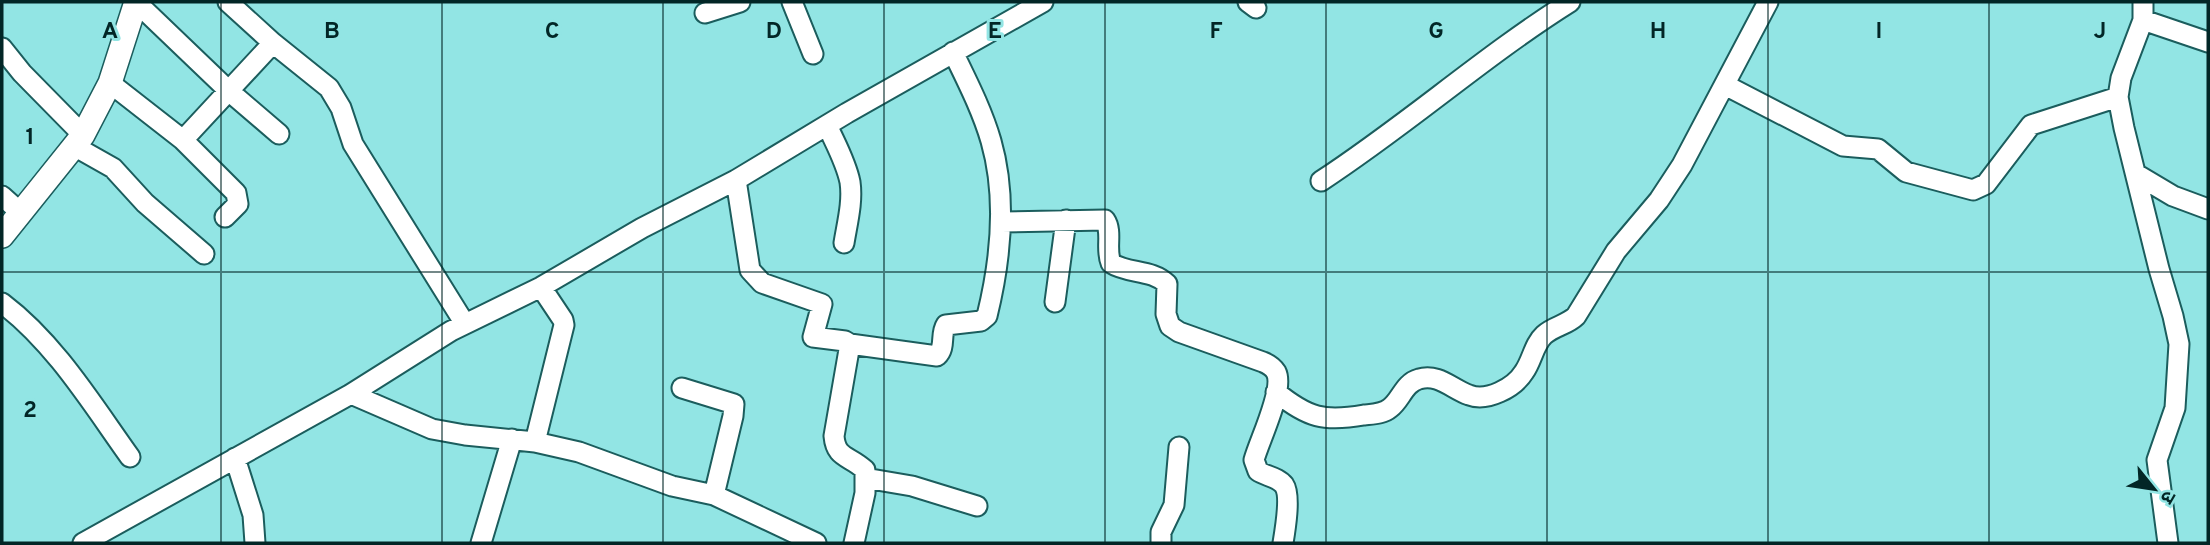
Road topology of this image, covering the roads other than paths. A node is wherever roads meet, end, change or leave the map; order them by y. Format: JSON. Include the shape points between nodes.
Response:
{"nodes":[{"id":1,"x":136,"y":2,"type":"edge"},
{"id":2,"x":228,"y":2,"type":"edge"},
{"id":3,"x":740,"y":2,"type":"edge"},
{"id":4,"x":792,"y":2,"type":"edge"},
{"id":5,"x":1043,"y":2,"type":"edge"},
{"id":6,"x":1570,"y":2,"type":"edge"},
{"id":7,"x":1768,"y":2,"type":"edge"},
{"id":8,"x":2143,"y":11,"type":"edge"},
{"id":9,"x":705,"y":12,"type":"dead end"},
{"id":10,"x":2208,"y":42,"type":"edge"},
{"id":11,"x":273,"y":43,"type":"junction"},
{"id":12,"x":2,"y":48,"type":"edge"},
{"id":13,"x":953,"y":52,"type":"junction"},
{"id":14,"x":813,"y":54,"type":"dead end"},
{"id":15,"x":110,"y":83,"type":"junction"},
{"id":16,"x":1725,"y":85,"type":"junction"},
{"id":17,"x":230,"y":92,"type":"junction"},
{"id":18,"x":2118,"y":97,"type":"junction"},
{"id":19,"x":827,"y":125,"type":"junction"},
{"id":20,"x":279,"y":134,"type":"dead end"},
{"id":21,"x":183,"y":140,"type":"junction"},
{"id":22,"x":79,"y":141,"type":"junction"},
{"id":23,"x":2136,"y":174,"type":"junction"},
{"id":24,"x":736,"y":180,"type":"junction"},
{"id":25,"x":1321,"y":181,"type":"dead end"},
{"id":26,"x":2,"y":196,"type":"edge"},
{"id":27,"x":2208,"y":209,"type":"edge"},
{"id":28,"x":21,"y":213,"type":"junction"},
{"id":29,"x":225,"y":217,"type":"dead end"},
{"id":30,"x":1066,"y":220,"type":"junction"},
{"id":31,"x":1002,"y":222,"type":"junction"},
{"id":32,"x":2,"y":236,"type":"edge"},
{"id":33,"x":844,"y":243,"type":"dead end"},
{"id":34,"x":204,"y":254,"type":"dead end"},
{"id":35,"x":541,"y":287,"type":"junction"},
{"id":36,"x":1055,"y":302,"type":"dead end"},
{"id":37,"x":2,"y":303,"type":"edge"},
{"id":38,"x":466,"y":324,"type":"junction"},
{"id":39,"x":850,"y":344,"type":"junction"},
{"id":40,"x":682,"y":388,"type":"dead end"},
{"id":41,"x":1276,"y":392,"type":"junction"},
{"id":42,"x":351,"y":394,"type":"junction"},
{"id":43,"x":512,"y":439,"type":"junction"},
{"id":44,"x":535,"y":442,"type":"junction"},
{"id":45,"x":1179,"y":447,"type":"dead end"},
{"id":46,"x":130,"y":457,"type":"dead end"},
{"id":47,"x":235,"y":458,"type":"junction"},
{"id":48,"x":865,"y":478,"type":"junction"},
{"id":49,"x":714,"y":495,"type":"junction"},
{"id":50,"x":977,"y":506,"type":"dead end"},
{"id":51,"x":85,"y":543,"type":"edge"},
{"id":52,"x":255,"y":543,"type":"edge"},
{"id":53,"x":481,"y":543,"type":"edge"},
{"id":54,"x":816,"y":543,"type":"edge"},
{"id":55,"x":854,"y":543,"type":"edge"},
{"id":56,"x":1161,"y":543,"type":"edge"},
{"id":57,"x":1283,"y":543,"type":"edge"},
{"id":58,"x":2168,"y":543,"type":"edge"}],
"edges":[{"from":1,"to":15,"type":"street"},
{"from":1,"to":17,"type":"street"},
{"from":2,"to":11,"type":"street"},
{"from":3,"to":9,"type":"street"},
{"from":4,"to":14,"type":"street"},
{"from":5,"to":13,"type":"street"},
{"from":6,"to":25,"type":"street"},
{"from":7,"to":16,"type":"street"},
{"from":8,"to":10,"type":"street"},
{"from":8,"to":18,"type":"street"},
{"from":11,"to":17,"type":"street"},
{"from":11,"to":38,"type":"street","via":[[337,99],[354,144]]},
{"from":12,"to":22,"type":"street"},
{"from":13,"to":19,"type":"street"},
{"from":13,"to":31,"type":"street","via":[[991,141]]},
{"from":15,"to":21,"type":"street"},
{"from":15,"to":22,"type":"street"},
{"from":16,"to":18,"type":"street","via":[[1843,146],[1874,147],[1906,172],[1973,190],[1986,184],[2031,125]]},
{"from":16,"to":41,"type":"street","via":[[1659,200],[1616,251],[1576,316],[1543,336],[1524,373],[1511,385],[1490,396],[1476,397],[1437,379],[1421,378],[1409,385],[1389,410],[1343,419],[1307,414]]},
{"from":17,"to":20,"type":"street"},
{"from":17,"to":21,"type":"street"},
{"from":18,"to":23,"type":"street"},
{"from":19,"to":24,"type":"street"},
{"from":19,"to":33,"type":"street","via":[[850,185]]},
{"from":21,"to":29,"type":"street","via":[[236,193],[238,204]]},
{"from":22,"to":28,"type":"street"},
{"from":22,"to":34,"type":"street"},
{"from":23,"to":27,"type":"street"},
{"from":23,"to":58,"type":"street","via":[[2179,344],[2175,408],[2157,460]]},
{"from":24,"to":35,"type":"street"},
{"from":24,"to":39,"type":"street","via":[[750,270],[762,283],[822,304],[813,337]]},
{"from":26,"to":28,"type":"street"},
{"from":28,"to":32,"type":"street"},
{"from":30,"to":31,"type":"street"},
{"from":30,"to":36,"type":"street"},
{"from":30,"to":41,"type":"street","via":[[1105,220],[1111,263],[1160,277],[1167,284],[1170,326],[1269,365],[1278,376]]},
{"from":31,"to":39,"type":"street","via":[[984,320],[946,325],[937,356]]},
{"from":35,"to":38,"type":"street"},
{"from":35,"to":44,"type":"street","via":[[564,325]]},
{"from":37,"to":46,"type":"street","via":[[75,380]]},
{"from":38,"to":42,"type":"street"},
{"from":39,"to":48,"type":"street","via":[[835,447],[864,470]]},
{"from":40,"to":49,"type":"street","via":[[734,404]]},
{"from":41,"to":57,"type":"street","via":[[1254,460],[1258,471],[1284,485],[1287,516]]},
{"from":42,"to":43,"type":"street","via":[[432,429]]},
{"from":42,"to":47,"type":"street"},
{"from":43,"to":44,"type":"street"},
{"from":43,"to":53,"type":"street"},
{"from":44,"to":49,"type":"street"},
{"from":45,"to":56,"type":"street","via":[[1174,505],[1161,532]]},
{"from":47,"to":51,"type":"street"},
{"from":47,"to":52,"type":"street","via":[[253,515]]},
{"from":48,"to":50,"type":"street","via":[[912,486]]},
{"from":48,"to":55,"type":"street"},
{"from":49,"to":54,"type":"street"}]}
